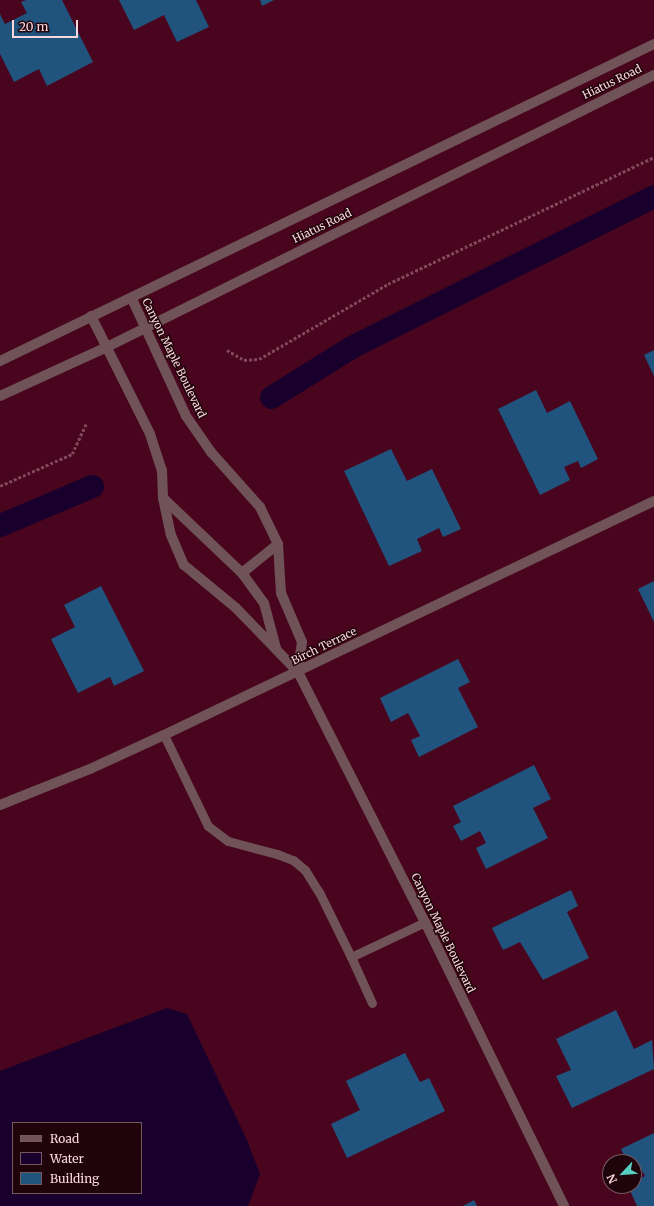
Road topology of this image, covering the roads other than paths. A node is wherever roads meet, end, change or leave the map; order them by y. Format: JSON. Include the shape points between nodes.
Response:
{"nodes":[{"id":1,"x":654,"y":44,"type":"edge"},
{"id":2,"x":654,"y":75,"type":"edge"},
{"id":3,"x":132,"y":299,"type":"junction"},
{"id":4,"x":91,"y":316,"type":"junction"},
{"id":5,"x":145,"y":327,"type":"junction"},
{"id":6,"x":107,"y":347,"type":"junction"},
{"id":7,"x":0,"y":361,"type":"edge"},
{"id":8,"x":0,"y":396,"type":"edge"},
{"id":9,"x":163,"y":498,"type":"junction"},
{"id":10,"x":654,"y":501,"type":"edge"},
{"id":11,"x":278,"y":544,"type":"junction"},
{"id":12,"x":242,"y":573,"type":"junction"},
{"id":13,"x":276,"y":648,"type":"junction"},
{"id":14,"x":298,"y":672,"type":"junction"},
{"id":15,"x":164,"y":735,"type":"junction"},
{"id":16,"x":0,"y":805,"type":"edge"},
{"id":17,"x":425,"y":922,"type":"junction"},
{"id":18,"x":351,"y":957,"type":"junction"},
{"id":19,"x":372,"y":1003,"type":"dead end"},
{"id":20,"x":564,"y":1206,"type":"edge"}],
"edges":[{"from":1,"to":3,"type":"street","name":"Hiatus Road"},
{"from":2,"to":5,"type":"street","name":"Hiatus Road"},
{"from":3,"to":4,"type":"street","name":"Hiatus Road"},
{"from":3,"to":5,"type":"street","name":"Canyon Maple Boulevard"},
{"from":4,"to":6,"type":"street","name":"Canyon Maple Boulevard"},
{"from":4,"to":7,"type":"street","name":"Hiatus Road"},
{"from":5,"to":6,"type":"street","name":"Hiatus Road"},
{"from":5,"to":11,"type":"street","name":"Canyon Maple Boulevard","via":[[186,416],[211,452],[260,507]]},
{"from":6,"to":8,"type":"street","name":"Hiatus Road"},
{"from":6,"to":9,"type":"street","name":"Canyon Maple Boulevard","via":[[150,434],[162,470]]},
{"from":9,"to":12,"type":"street","name":"Canyon Maple Boulevard"},
{"from":9,"to":13,"type":"street","name":"Canyon Maple Boulevard","via":[[172,535],[184,565],[236,608]]},
{"from":10,"to":14,"type":"street","name":"Birch Terrace"},
{"from":11,"to":12,"type":"street"},
{"from":11,"to":14,"type":"street","name":"Canyon Maple Boulevard","via":[[281,593],[302,642]]},
{"from":12,"to":13,"type":"street","name":"Canyon Maple Boulevard","via":[[264,603]]},
{"from":13,"to":14,"type":"street","name":"Canyon Maple Boulevard"},
{"from":14,"to":15,"type":"street","name":"Birch Terrace"},
{"from":14,"to":17,"type":"street","name":"Canyon Maple Boulevard"},
{"from":15,"to":16,"type":"street","name":"Birch Terrace","via":[[90,769]]},
{"from":15,"to":18,"type":"lane","via":[[208,826],[228,841],[293,860],[305,870],[319,892]]},
{"from":17,"to":18,"type":"lane"},
{"from":17,"to":20,"type":"street","name":"Canyon Maple Boulevard"},
{"from":18,"to":19,"type":"lane"}]}
